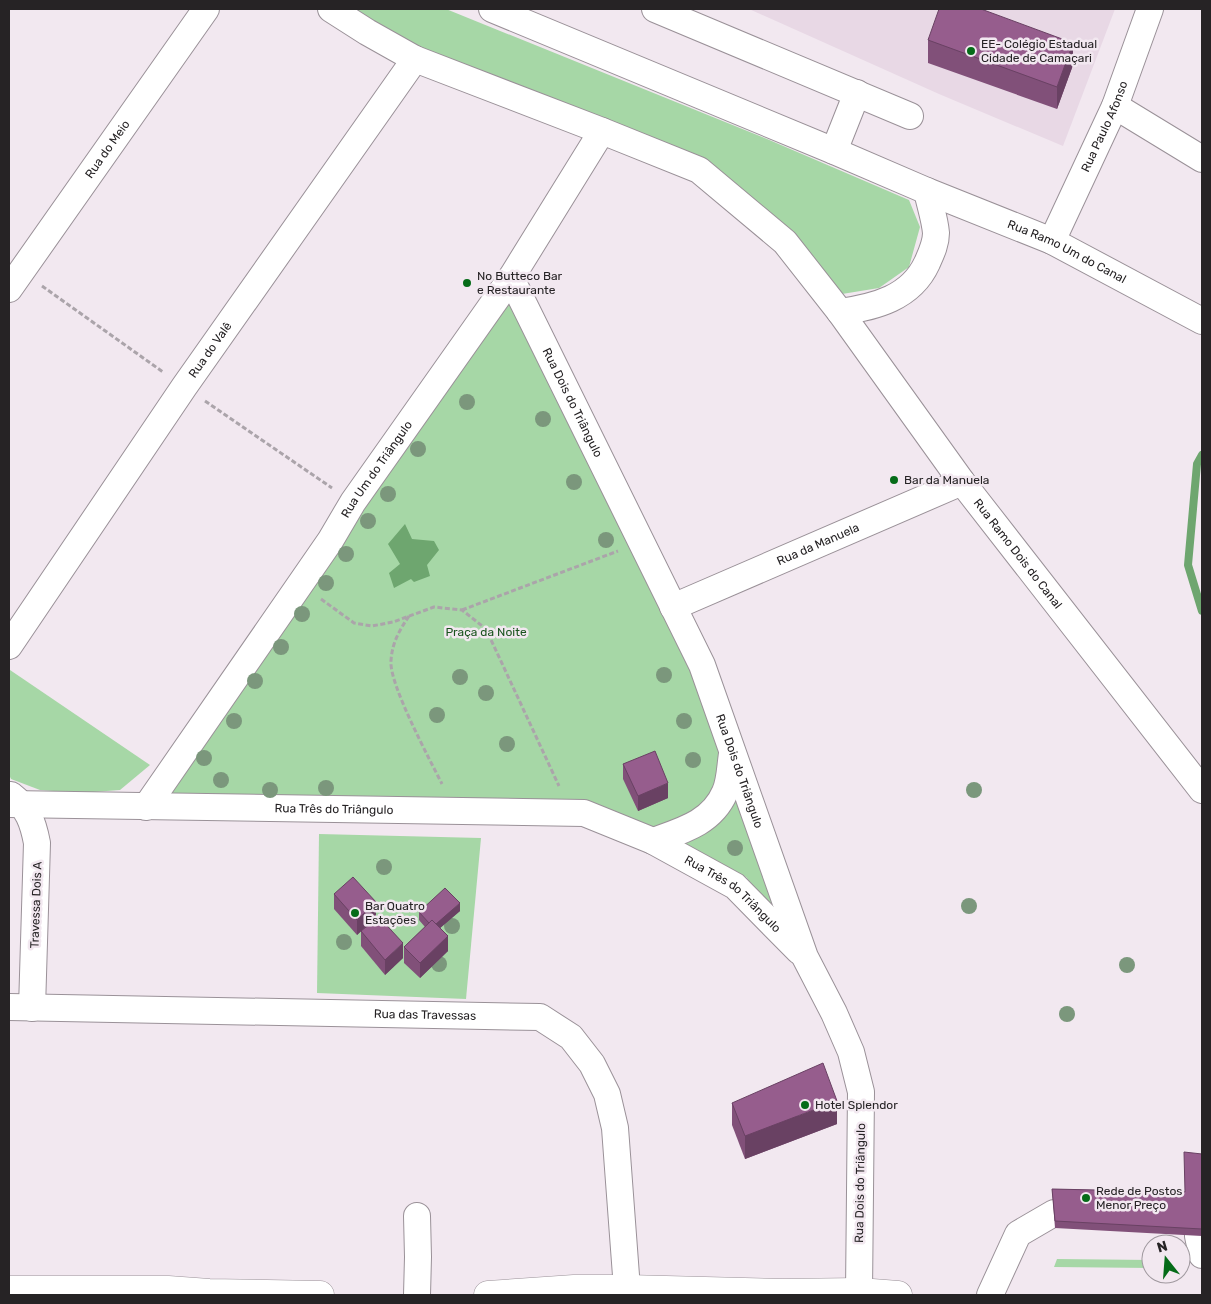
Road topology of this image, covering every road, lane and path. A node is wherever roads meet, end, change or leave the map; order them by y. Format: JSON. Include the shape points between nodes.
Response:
{"nodes":[{"id":1,"x":206,"y":9,"type":"edge"},
{"id":2,"x":330,"y":9,"type":"edge"},
{"id":3,"x":492,"y":9,"type":"edge"},
{"id":4,"x":655,"y":9,"type":"edge"},
{"id":5,"x":1150,"y":9,"type":"edge"},
{"id":6,"x":415,"y":59,"type":"junction"},
{"id":7,"x":857,"y":94,"type":"junction"},
{"id":8,"x":1115,"y":106,"type":"junction"},
{"id":9,"x":910,"y":116,"type":"dead end"},
{"id":10,"x":602,"y":130,"type":"junction"},
{"id":11,"x":834,"y":151,"type":"junction"},
{"id":12,"x":1202,"y":159,"type":"edge"},
{"id":13,"x":927,"y":191,"type":"junction"},
{"id":14,"x":972,"y":209,"type":"junction"},
{"id":15,"x":936,"y":234,"type":"junction"},
{"id":16,"x":1052,"y":241,"type":"junction"},
{"id":17,"x":511,"y":278,"type":"junction"},
{"id":18,"x":9,"y":289,"type":"edge"},
{"id":19,"x":840,"y":312,"type":"junction"},
{"id":20,"x":1202,"y":321,"type":"edge"},
{"id":21,"x":962,"y":482,"type":"junction"},
{"id":22,"x":641,"y":542,"type":"junction"},
{"id":23,"x":300,"y":584,"type":"junction"},
{"id":24,"x":673,"y":607,"type":"junction"},
{"id":25,"x":462,"y":610,"type":"junction"},
{"id":26,"x":410,"y":616,"type":"junction"},
{"id":27,"x":9,"y":646,"type":"edge"},
{"id":28,"x":732,"y":752,"type":"junction"},
{"id":29,"x":1202,"y":790,"type":"edge"},
{"id":30,"x":14,"y":801,"type":"edge"},
{"id":31,"x":146,"y":807,"type":"junction"},
{"id":32,"x":454,"y":811,"type":"junction"},
{"id":33,"x":572,"y":813,"type":"junction"},
{"id":34,"x":653,"y":840,"type":"junction"},
{"id":35,"x":805,"y":957,"type":"junction"},
{"id":36,"x":20,"y":1007,"type":"edge"},
{"id":37,"x":1054,"y":1213,"type":"edge"},
{"id":38,"x":417,"y":1216,"type":"dead end"},
{"id":39,"x":626,"y":1289,"type":"junction"},
{"id":40,"x":9,"y":1290,"type":"edge"},
{"id":41,"x":859,"y":1292,"type":"junction"},
{"id":42,"x":209,"y":1294,"type":"edge"},
{"id":43,"x":781,"y":1294,"type":"edge"},
{"id":44,"x":320,"y":1295,"type":"edge"},
{"id":45,"x":417,"y":1295,"type":"edge"},
{"id":46,"x":488,"y":1295,"type":"edge"},
{"id":47,"x":898,"y":1295,"type":"edge"},
{"id":48,"x":990,"y":1295,"type":"edge"}],
"edges":[{"from":1,"to":18,"type":"street","name":"Rua do Meio"},
{"from":2,"to":6,"type":"street","name":"Rua Ramo Dois do Canal"},
{"from":3,"to":11,"type":"street","name":"Rua Ramo Um do Canal"},
{"from":4,"to":7,"type":"street"},
{"from":5,"to":8,"type":"street","name":"Rua Paulo Afonso"},
{"from":6,"to":10,"type":"street","name":"Rua Ramo Dois do Canal"},
{"from":6,"to":27,"type":"street","name":"Rua do Valê","via":[[184,387]]},
{"from":7,"to":9,"type":"street"},
{"from":7,"to":11,"type":"street"},
{"from":8,"to":12,"type":"street"},
{"from":8,"to":16,"type":"street","name":"Rua Paulo Afonso"},
{"from":10,"to":17,"type":"street","name":"Rua Um do Triângulo"},
{"from":10,"to":19,"type":"street","name":"Rua Ramo Dois do Canal","via":[[702,173],[785,242]]},
{"from":11,"to":13,"type":"street","name":"Rua Ramo Um do Canal"},
{"from":13,"to":14,"type":"street","name":"Rua Ramo Um do Canal"},
{"from":13,"to":15,"type":"street"},
{"from":14,"to":15,"type":"street","via":[[959,214]]},
{"from":14,"to":16,"type":"street","name":"Rua Ramo Um do Canal"},
{"from":15,"to":19,"type":"street","via":[[924,271],[911,287],[888,302]]},
{"from":16,"to":20,"type":"street","name":"Rua Ramo Um do Canal"},
{"from":17,"to":22,"type":"street","name":"Rua Dois do Triângulo"},
{"from":17,"to":23,"type":"street","name":"Rua Um do Triângulo","via":[[353,502]]},
{"from":19,"to":21,"type":"street","name":"Rua Ramo Dois do Canal"},
{"from":21,"to":24,"type":"street","name":"Rua da Manuela"},
{"from":21,"to":29,"type":"street","name":"Rua Ramo Dois do Canal"},
{"from":22,"to":24,"type":"street","name":"Rua Dois do Triângulo"},
{"from":22,"to":25,"type":"path"},
{"from":23,"to":26,"type":"path","via":[[354,623],[372,626]]},
{"from":23,"to":31,"type":"street","name":"Rua Um do Triângulo"},
{"from":24,"to":28,"type":"street","name":"Rua Dois do Triângulo","via":[[702,665]]},
{"from":25,"to":26,"type":"path","via":[[434,607]]},
{"from":25,"to":33,"type":"path","via":[[486,628]]},
{"from":26,"to":32,"type":"path","via":[[397,633],[390,663],[397,690]]},
{"from":28,"to":34,"type":"street","via":[[725,792],[712,813],[694,826]]},
{"from":28,"to":35,"type":"street","name":"Rua Dois do Triângulo"},
{"from":30,"to":31,"type":"street","name":"Rua Três do Triângulo"},
{"from":30,"to":36,"type":"street","name":"Travessa Dois A","via":[[34,830],[38,857]]},
{"from":31,"to":32,"type":"street","name":"Rua Três do Triângulo"},
{"from":32,"to":33,"type":"street","name":"Rua Três do Triângulo"},
{"from":33,"to":34,"type":"street","name":"Rua Três do Triângulo","via":[[584,813]]},
{"from":34,"to":35,"type":"street","name":"Rua Três do Triângulo","via":[[735,886]]},
{"from":35,"to":41,"type":"street","name":"Rua Dois do Triângulo","via":[[851,1052],[861,1092]]},
{"from":36,"to":39,"type":"street","name":"Rua das Travessas","via":[[540,1017],[571,1037],[592,1064],[607,1094],[615,1128]]},
{"from":37,"to":48,"type":"street","via":[[1018,1234]]},
{"from":38,"to":45,"type":"street"},
{"from":39,"to":43,"type":"main road"},
{"from":39,"to":46,"type":"main road"},
{"from":40,"to":42,"type":"main road","via":[[168,1290]]},
{"from":41,"to":43,"type":"main road"},
{"from":41,"to":47,"type":"main road"},
{"from":42,"to":44,"type":"main road"}]}
